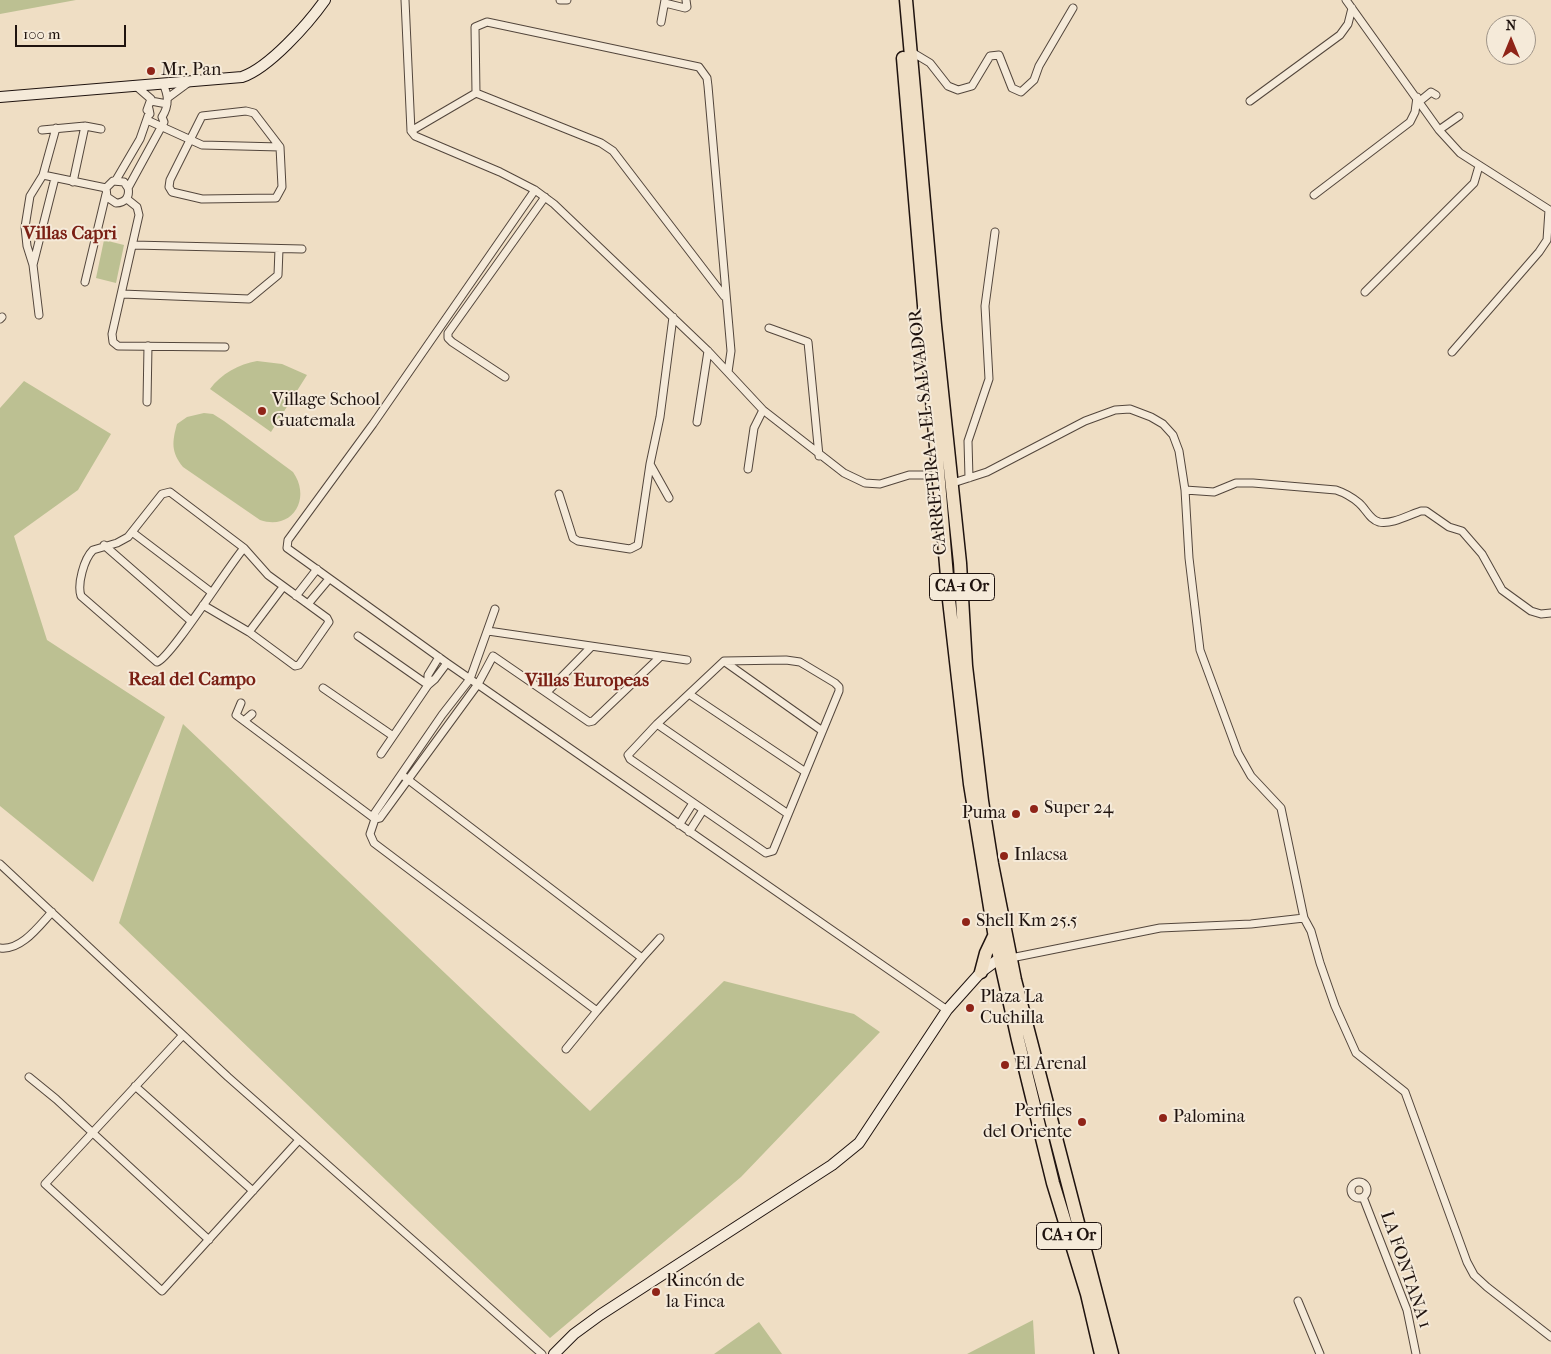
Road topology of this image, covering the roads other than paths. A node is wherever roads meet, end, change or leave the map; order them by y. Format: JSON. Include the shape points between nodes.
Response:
{"nodes":[{"id":1,"x":325,"y":0,"type":"edge"},
{"id":2,"x":405,"y":0,"type":"edge"},
{"id":3,"x":560,"y":0,"type":"edge"},
{"id":4,"x":567,"y":0,"type":"edge"},
{"id":5,"x":686,"y":0,"type":"edge"},
{"id":6,"x":897,"y":0,"type":"edge"},
{"id":7,"x":906,"y":0,"type":"edge"},
{"id":8,"x":1346,"y":0,"type":"edge"},
{"id":9,"x":665,"y":1,"type":"edge"},
{"id":10,"x":1073,"y":8,"type":"dead end"},
{"id":11,"x":1352,"y":8,"type":"junction"},
{"id":12,"x":661,"y":22,"type":"dead end"},
{"id":13,"x":910,"y":51,"type":"junction"},
{"id":14,"x":188,"y":83,"type":"junction"},
{"id":15,"x":160,"y":84,"type":"junction"},
{"id":16,"x":136,"y":86,"type":"junction"},
{"id":17,"x":476,"y":92,"type":"junction"},
{"id":18,"x":1436,"y":95,"type":"dead end"},
{"id":19,"x":0,"y":97,"type":"edge"},
{"id":20,"x":1418,"y":99,"type":"junction"},
{"id":21,"x":168,"y":101,"type":"junction"},
{"id":22,"x":1250,"y":101,"type":"dead end"},
{"id":23,"x":149,"y":109,"type":"junction"},
{"id":24,"x":1459,"y":116,"type":"dead end"},
{"id":25,"x":163,"y":124,"type":"junction"},
{"id":26,"x":84,"y":126,"type":"junction"},
{"id":27,"x":56,"y":128,"type":"junction"},
{"id":28,"x":101,"y":129,"type":"dead end"},
{"id":29,"x":42,"y":130,"type":"dead end"},
{"id":30,"x":1439,"y":130,"type":"junction"},
{"id":31,"x":411,"y":131,"type":"junction"},
{"id":32,"x":191,"y":138,"type":"junction"},
{"id":33,"x":280,"y":146,"type":"junction"},
{"id":34,"x":1479,"y":166,"type":"junction"},
{"id":35,"x":43,"y":175,"type":"junction"},
{"id":36,"x":55,"y":178,"type":"junction"},
{"id":37,"x":116,"y":180,"type":"junction"},
{"id":38,"x":73,"y":182,"type":"junction"},
{"id":39,"x":128,"y":188,"type":"junction"},
{"id":40,"x":535,"y":190,"type":"junction"},
{"id":41,"x":106,"y":191,"type":"junction"},
{"id":42,"x":1314,"y":195,"type":"dead end"},
{"id":43,"x":545,"y":197,"type":"junction"},
{"id":44,"x":126,"y":199,"type":"junction"},
{"id":45,"x":1550,"y":211,"type":"edge"},
{"id":46,"x":995,"y":232,"type":"dead end"},
{"id":47,"x":133,"y":245,"type":"junction"},
{"id":48,"x":279,"y":249,"type":"junction"},
{"id":49,"x":302,"y":249,"type":"dead end"},
{"id":50,"x":33,"y":265,"type":"junction"},
{"id":51,"x":85,"y":282,"type":"dead end"},
{"id":52,"x":1365,"y":292,"type":"dead end"},
{"id":53,"x":122,"y":294,"type":"junction"},
{"id":54,"x":724,"y":296,"type":"junction"},
{"id":55,"x":39,"y":316,"type":"dead end"},
{"id":56,"x":673,"y":317,"type":"junction"},
{"id":57,"x":769,"y":328,"type":"dead end"},
{"id":58,"x":148,"y":346,"type":"junction"},
{"id":59,"x":225,"y":347,"type":"dead end"},
{"id":60,"x":708,"y":351,"type":"junction"},
{"id":61,"x":1452,"y":352,"type":"dead end"},
{"id":62,"x":728,"y":372,"type":"junction"},
{"id":63,"x":505,"y":377,"type":"dead end"},
{"id":64,"x":147,"y":402,"type":"dead end"},
{"id":65,"x":763,"y":410,"type":"junction"},
{"id":66,"x":698,"y":422,"type":"dead end"},
{"id":67,"x":819,"y":456,"type":"junction"},
{"id":68,"x":650,"y":464,"type":"junction"},
{"id":69,"x":748,"y":469,"type":"dead end"},
{"id":70,"x":939,"y":475,"type":"junction"},
{"id":71,"x":969,"y":478,"type":"junction"},
{"id":72,"x":953,"y":483,"type":"junction"},
{"id":73,"x":1185,"y":490,"type":"junction"},
{"id":74,"x":559,"y":494,"type":"dead end"},
{"id":75,"x":669,"y":498,"type":"dead end"},
{"id":76,"x":940,"y":505,"type":"junction"},
{"id":77,"x":132,"y":532,"type":"junction"},
{"id":78,"x":104,"y":545,"type":"junction"},
{"id":79,"x":244,"y":548,"type":"junction"},
{"id":80,"x":961,"y":568,"type":"junction"},
{"id":81,"x":316,"y":570,"type":"junction"},
{"id":82,"x":329,"y":579,"type":"junction"},
{"id":83,"x":282,"y":586,"type":"junction"},
{"id":84,"x":211,"y":592,"type":"junction"},
{"id":85,"x":296,"y":596,"type":"junction"},
{"id":86,"x":308,"y":604,"type":"junction"},
{"id":87,"x":203,"y":605,"type":"junction"},
{"id":88,"x":495,"y":609,"type":"dead end"},
{"id":89,"x":1551,"y":613,"type":"edge"},
{"id":90,"x":192,"y":621,"type":"junction"},
{"id":91,"x":488,"y":631,"type":"junction"},
{"id":92,"x":249,"y":632,"type":"junction"},
{"id":93,"x":358,"y":636,"type":"dead end"},
{"id":94,"x":591,"y":647,"type":"junction"},
{"id":95,"x":439,"y":657,"type":"junction"},
{"id":96,"x":660,"y":657,"type":"junction"},
{"id":97,"x":479,"y":658,"type":"junction"},
{"id":98,"x":688,"y":660,"type":"dead end"},
{"id":99,"x":724,"y":662,"type":"junction"},
{"id":100,"x":447,"y":663,"type":"junction"},
{"id":101,"x":489,"y":663,"type":"junction"},
{"id":102,"x":470,"y":679,"type":"junction"},
{"id":103,"x":478,"y":684,"type":"junction"},
{"id":104,"x":428,"y":685,"type":"junction"},
{"id":105,"x":323,"y":688,"type":"dead end"},
{"id":106,"x":547,"y":692,"type":"junction"},
{"id":107,"x":689,"y":694,"type":"junction"},
{"id":108,"x":240,"y":703,"type":"dead end"},
{"id":109,"x":252,"y":714,"type":"dead end"},
{"id":110,"x":244,"y":721,"type":"junction"},
{"id":111,"x":657,"y":724,"type":"junction"},
{"id":112,"x":821,"y":730,"type":"junction"},
{"id":113,"x":393,"y":736,"type":"junction"},
{"id":114,"x":429,"y":736,"type":"junction"},
{"id":115,"x":438,"y":740,"type":"junction"},
{"id":116,"x":381,"y":754,"type":"dead end"},
{"id":117,"x":804,"y":771,"type":"junction"},
{"id":118,"x":402,"y":775,"type":"junction"},
{"id":119,"x":410,"y":780,"type":"junction"},
{"id":120,"x":693,"y":803,"type":"junction"},
{"id":121,"x":703,"y":810,"type":"junction"},
{"id":122,"x":788,"y":814,"type":"junction"},
{"id":123,"x":375,"y":819,"type":"junction"},
{"id":124,"x":679,"y":825,"type":"junction"},
{"id":125,"x":688,"y":832,"type":"junction"},
{"id":126,"x":0,"y":864,"type":"edge"},
{"id":127,"x":52,"y":912,"type":"junction"},
{"id":128,"x":1304,"y":918,"type":"junction"},
{"id":129,"x":994,"y":934,"type":"junction"},
{"id":130,"x":660,"y":938,"type":"dead end"},
{"id":131,"x":0,"y":948,"type":"edge"},
{"id":132,"x":642,"y":958,"type":"junction"},
{"id":133,"x":1004,"y":961,"type":"junction"},
{"id":134,"x":982,"y":971,"type":"junction"},
{"id":135,"x":947,"y":1010,"type":"junction"},
{"id":136,"x":597,"y":1011,"type":"junction"},
{"id":137,"x":183,"y":1035,"type":"junction"},
{"id":138,"x":566,"y":1048,"type":"dead end"},
{"id":139,"x":29,"y":1077,"type":"dead end"},
{"id":140,"x":135,"y":1086,"type":"junction"},
{"id":141,"x":1037,"y":1118,"type":"junction"},
{"id":142,"x":91,"y":1133,"type":"junction"},
{"id":143,"x":299,"y":1140,"type":"junction"},
{"id":144,"x":1064,"y":1167,"type":"junction"},
{"id":145,"x":253,"y":1191,"type":"junction"},
{"id":146,"x":1363,"y":1197,"type":"dead end"},
{"id":147,"x":209,"y":1240,"type":"junction"},
{"id":148,"x":1298,"y":1301,"type":"dead end"},
{"id":149,"x":1551,"y":1337,"type":"edge"},
{"id":150,"x":542,"y":1354,"type":"edge"},
{"id":151,"x":554,"y":1354,"type":"edge"},
{"id":152,"x":1101,"y":1354,"type":"edge"},
{"id":153,"x":1112,"y":1354,"type":"edge"},
{"id":154,"x":1320,"y":1354,"type":"edge"},
{"id":155,"x":1416,"y":1354,"type":"edge"}],
"edges":[{"from":1,"to":14,"type":"main road","via":[[270,61],[253,73],[236,79]]},
{"from":2,"to":31,"type":"street"},
{"from":3,"to":4,"type":"street"},
{"from":5,"to":9,"type":"street","via":[[685,8]]},
{"from":6,"to":70,"type":"highway","name":"CARRETERA A EL SALVADOR","number":"CA-1 Or"},
{"from":7,"to":13,"type":"highway","name":"CARRETERA A EL SALVADOR","number":"CA-1 Or"},
{"from":8,"to":11,"type":"street"},
{"from":9,"to":12,"type":"street"},
{"from":10,"to":13,"type":"street","via":[[1034,80],[1021,92],[1012,88],[999,55],[990,56],[972,86],[958,90],[948,86],[930,63]]},
{"from":11,"to":20,"type":"street"},
{"from":11,"to":22,"type":"street","via":[[1348,24],[1340,35]]},
{"from":13,"to":72,"type":"highway","name":"CARRETERA A EL SALVADOR","number":"CA-1 Or"},
{"from":14,"to":15,"type":"main road"},
{"from":14,"to":21,"type":"street"},
{"from":15,"to":16,"type":"main road"},
{"from":15,"to":21,"type":"street"},
{"from":15,"to":23,"type":"street"},
{"from":16,"to":19,"type":"main road"},
{"from":16,"to":23,"type":"street"},
{"from":17,"to":31,"type":"street"},
{"from":17,"to":54,"type":"street","via":[[592,139],[613,151]]},
{"from":17,"to":54,"type":"street","via":[[475,27],[487,22],[699,67],[708,86]]},
{"from":18,"to":20,"type":"street","via":[[1431,92]]},
{"from":20,"to":30,"type":"street"},
{"from":20,"to":42,"type":"street","via":[[1410,122]]},
{"from":21,"to":23,"type":"street"},
{"from":21,"to":25,"type":"street"},
{"from":23,"to":25,"type":"street"},
{"from":23,"to":37,"type":"street","via":[[140,139]]},
{"from":24,"to":30,"type":"street"},
{"from":25,"to":32,"type":"street"},
{"from":25,"to":39,"type":"street"},
{"from":26,"to":27,"type":"street"},
{"from":26,"to":28,"type":"street"},
{"from":26,"to":38,"type":"street"},
{"from":27,"to":29,"type":"street"},
{"from":27,"to":35,"type":"street"},
{"from":30,"to":34,"type":"street","via":[[1460,153]]},
{"from":31,"to":40,"type":"street","via":[[420,140],[500,172]]},
{"from":32,"to":33,"type":"street","via":[[202,145]]},
{"from":32,"to":33,"type":"street","via":[[202,116],[246,111],[254,114]]},
{"from":32,"to":33,"type":"street","via":[[169,187],[172,192],[202,199],[276,198],[282,187]]},
{"from":34,"to":45,"type":"street"},
{"from":34,"to":52,"type":"street","via":[[1474,183]]},
{"from":35,"to":36,"type":"street"},
{"from":35,"to":50,"type":"street","via":[[30,196],[25,227]]},
{"from":36,"to":38,"type":"street"},
{"from":36,"to":50,"type":"street"},
{"from":37,"to":39,"type":"street","via":[[124,182]]},
{"from":37,"to":41,"type":"street","via":[[109,183]]},
{"from":38,"to":41,"type":"street"},
{"from":39,"to":44,"type":"street"},
{"from":40,"to":43,"type":"street"},
{"from":40,"to":81,"type":"street","via":[[373,424],[288,540],[286,544],[290,551]]},
{"from":41,"to":44,"type":"street","via":[[112,202],[120,203]]},
{"from":41,"to":51,"type":"street"},
{"from":43,"to":56,"type":"street"},
{"from":43,"to":63,"type":"street","via":[[448,333],[452,342]]},
{"from":44,"to":47,"type":"street","via":[[138,210]]},
{"from":45,"to":61,"type":"street","via":[[1547,240],[1539,252]]},
{"from":46,"to":71,"type":"street","via":[[986,306],[989,379],[968,441]]},
{"from":47,"to":48,"type":"street"},
{"from":47,"to":53,"type":"street"},
{"from":48,"to":49,"type":"street"},
{"from":48,"to":53,"type":"street","via":[[278,275],[250,299]]},
{"from":50,"to":55,"type":"street"},
{"from":53,"to":58,"type":"street","via":[[113,342],[118,346]]},
{"from":54,"to":62,"type":"street","via":[[730,351]]},
{"from":56,"to":60,"type":"street"},
{"from":56,"to":68,"type":"street","via":[[660,417]]},
{"from":57,"to":67,"type":"street","via":[[808,342]]},
{"from":58,"to":59,"type":"street"},
{"from":58,"to":64,"type":"street"},
{"from":60,"to":62,"type":"street"},
{"from":60,"to":66,"type":"street"},
{"from":62,"to":65,"type":"street"},
{"from":65,"to":67,"type":"street"},
{"from":65,"to":69,"type":"street","via":[[754,428]]},
{"from":67,"to":70,"type":"street","via":[[844,474],[865,483],[880,484],[910,475]]},
{"from":68,"to":74,"type":"street","via":[[635,548],[573,538]]},
{"from":68,"to":75,"type":"street"},
{"from":70,"to":76,"type":"highway","name":"CARRETERA A EL SALVADOR","number":"CA-1 Or"},
{"from":71,"to":72,"type":"street"},
{"from":71,"to":73,"type":"street","via":[[987,472],[1085,421],[1116,410],[1130,409],[1163,424],[1173,435],[1179,450]]},
{"from":72,"to":80,"type":"highway","name":"CARRETERA A EL SALVADOR","number":"CA-1 Or"},
{"from":73,"to":89,"type":"street","via":[[1214,492],[1236,483],[1253,483],[1336,490],[1361,504],[1373,519],[1380,522],[1426,511],[1449,527],[1462,531],[1482,554],[1502,590],[1531,612]]},
{"from":73,"to":128,"type":"street","via":[[1200,650],[1238,753],[1251,776],[1280,808]]},
{"from":76,"to":80,"type":"highway","via":[[947,524],[951,572]]},
{"from":76,"to":129,"type":"highway","name":"CARRETERA A EL SALVADOR","number":"CA-1 Or","via":[[967,764]]},
{"from":77,"to":78,"type":"street","via":[[117,543]]},
{"from":77,"to":79,"type":"street","via":[[162,494],[168,492]]},
{"from":77,"to":84,"type":"street"},
{"from":78,"to":90,"type":"street"},
{"from":78,"to":90,"type":"street","via":[[93,550],[86,559],[80,594],[154,662],[159,662]]},
{"from":79,"to":83,"type":"street","via":[[254,562]]},
{"from":79,"to":84,"type":"street"},
{"from":80,"to":133,"type":"highway","name":"CARRETERA A EL SALVADOR","number":"CA-1 Or","via":[[966,666]]},
{"from":81,"to":82,"type":"street"},
{"from":81,"to":85,"type":"street"},
{"from":82,"to":86,"type":"street"},
{"from":82,"to":95,"type":"street"},
{"from":83,"to":85,"type":"street"},
{"from":83,"to":92,"type":"street"},
{"from":84,"to":87,"type":"street"},
{"from":85,"to":86,"type":"street"},
{"from":86,"to":92,"type":"street","via":[[329,622],[298,666]]},
{"from":87,"to":90,"type":"street"},
{"from":87,"to":92,"type":"street"},
{"from":88,"to":91,"type":"street"},
{"from":91,"to":94,"type":"street"},
{"from":91,"to":97,"type":"street"},
{"from":93,"to":104,"type":"street"},
{"from":94,"to":96,"type":"street"},
{"from":94,"to":106,"type":"street"},
{"from":95,"to":100,"type":"street"},
{"from":95,"to":104,"type":"street","via":[[428,675]]},
{"from":96,"to":98,"type":"street"},
{"from":96,"to":106,"type":"street","via":[[591,722]]},
{"from":97,"to":101,"type":"street"},
{"from":97,"to":102,"type":"street"},
{"from":99,"to":107,"type":"street"},
{"from":99,"to":112,"type":"street"},
{"from":99,"to":112,"type":"street","via":[[800,662],[835,683],[838,691]]},
{"from":100,"to":102,"type":"street"},
{"from":100,"to":104,"type":"street"},
{"from":101,"to":103,"type":"street"},
{"from":101,"to":106,"type":"street","via":[[496,656]]},
{"from":102,"to":103,"type":"street"},
{"from":102,"to":114,"type":"street"},
{"from":103,"to":115,"type":"street"},
{"from":103,"to":124,"type":"street"},
{"from":104,"to":113,"type":"street"},
{"from":105,"to":113,"type":"street"},
{"from":107,"to":111,"type":"street"},
{"from":107,"to":117,"type":"street"},
{"from":108,"to":110,"type":"street","via":[[236,715]]},
{"from":109,"to":110,"type":"street"},
{"from":110,"to":123,"type":"street"},
{"from":111,"to":120,"type":"street","via":[[628,755]]},
{"from":111,"to":122,"type":"street"},
{"from":112,"to":117,"type":"street"},
{"from":113,"to":116,"type":"street"},
{"from":114,"to":115,"type":"street"},
{"from":114,"to":118,"type":"street"},
{"from":115,"to":119,"type":"street"},
{"from":117,"to":122,"type":"street"},
{"from":118,"to":119,"type":"street"},
{"from":118,"to":123,"type":"street","via":[[374,814]]},
{"from":119,"to":123,"type":"street","via":[[380,818]]},
{"from":119,"to":132,"type":"street"},
{"from":120,"to":121,"type":"street"},
{"from":120,"to":124,"type":"street"},
{"from":121,"to":122,"type":"street","via":[[769,853],[773,851]]},
{"from":121,"to":125,"type":"street"},
{"from":123,"to":136,"type":"street","via":[[370,834],[374,843]]},
{"from":124,"to":125,"type":"street"},
{"from":125,"to":135,"type":"street"},
{"from":126,"to":127,"type":"street"},
{"from":127,"to":131,"type":"street","via":[[18,944],[12,948]]},
{"from":127,"to":137,"type":"street"},
{"from":128,"to":133,"type":"street","via":[[1160,928]]},
{"from":128,"to":149,"type":"street","via":[[1335,1006],[1356,1053],[1405,1092],[1474,1275]]},
{"from":129,"to":133,"type":"highway","name":"CARRETERA A EL SALVADOR","number":"CA-1 Or"},
{"from":129,"to":134,"type":"highway"},
{"from":130,"to":132,"type":"street"},
{"from":132,"to":136,"type":"street"},
{"from":133,"to":134,"type":"highway"},
{"from":133,"to":141,"type":"highway","name":"CARRETERA A EL SALVADOR","number":"CA-1 Or"},
{"from":133,"to":144,"type":"highway","name":"CARRETERA A EL SALVADOR","number":"CA-1 Or"},
{"from":134,"to":135,"type":"main road"},
{"from":135,"to":151,"type":"main road","via":[[870,1128],[854,1147],[832,1165],[600,1315]]},
{"from":136,"to":138,"type":"street"},
{"from":137,"to":140,"type":"street"},
{"from":137,"to":143,"type":"street"},
{"from":139,"to":142,"type":"street"},
{"from":140,"to":142,"type":"street"},
{"from":140,"to":145,"type":"street"},
{"from":141,"to":144,"type":"highway","via":[[1044,1130],[1055,1168]]},
{"from":141,"to":152,"type":"highway","name":"CARRETERA A EL SALVADOR","number":"CA-1 Or"},
{"from":142,"to":147,"type":"street"},
{"from":142,"to":147,"type":"street","via":[[45,1184],[162,1291]]},
{"from":143,"to":145,"type":"street"},
{"from":143,"to":150,"type":"street"},
{"from":144,"to":153,"type":"highway","name":"CARRETERA A EL SALVADOR","number":"CA-1 Or"},
{"from":145,"to":147,"type":"street"},
{"from":146,"to":155,"type":"street","name":"LA FONTANA 1","via":[[1407,1310]]},
{"from":148,"to":154,"type":"street"}]}
